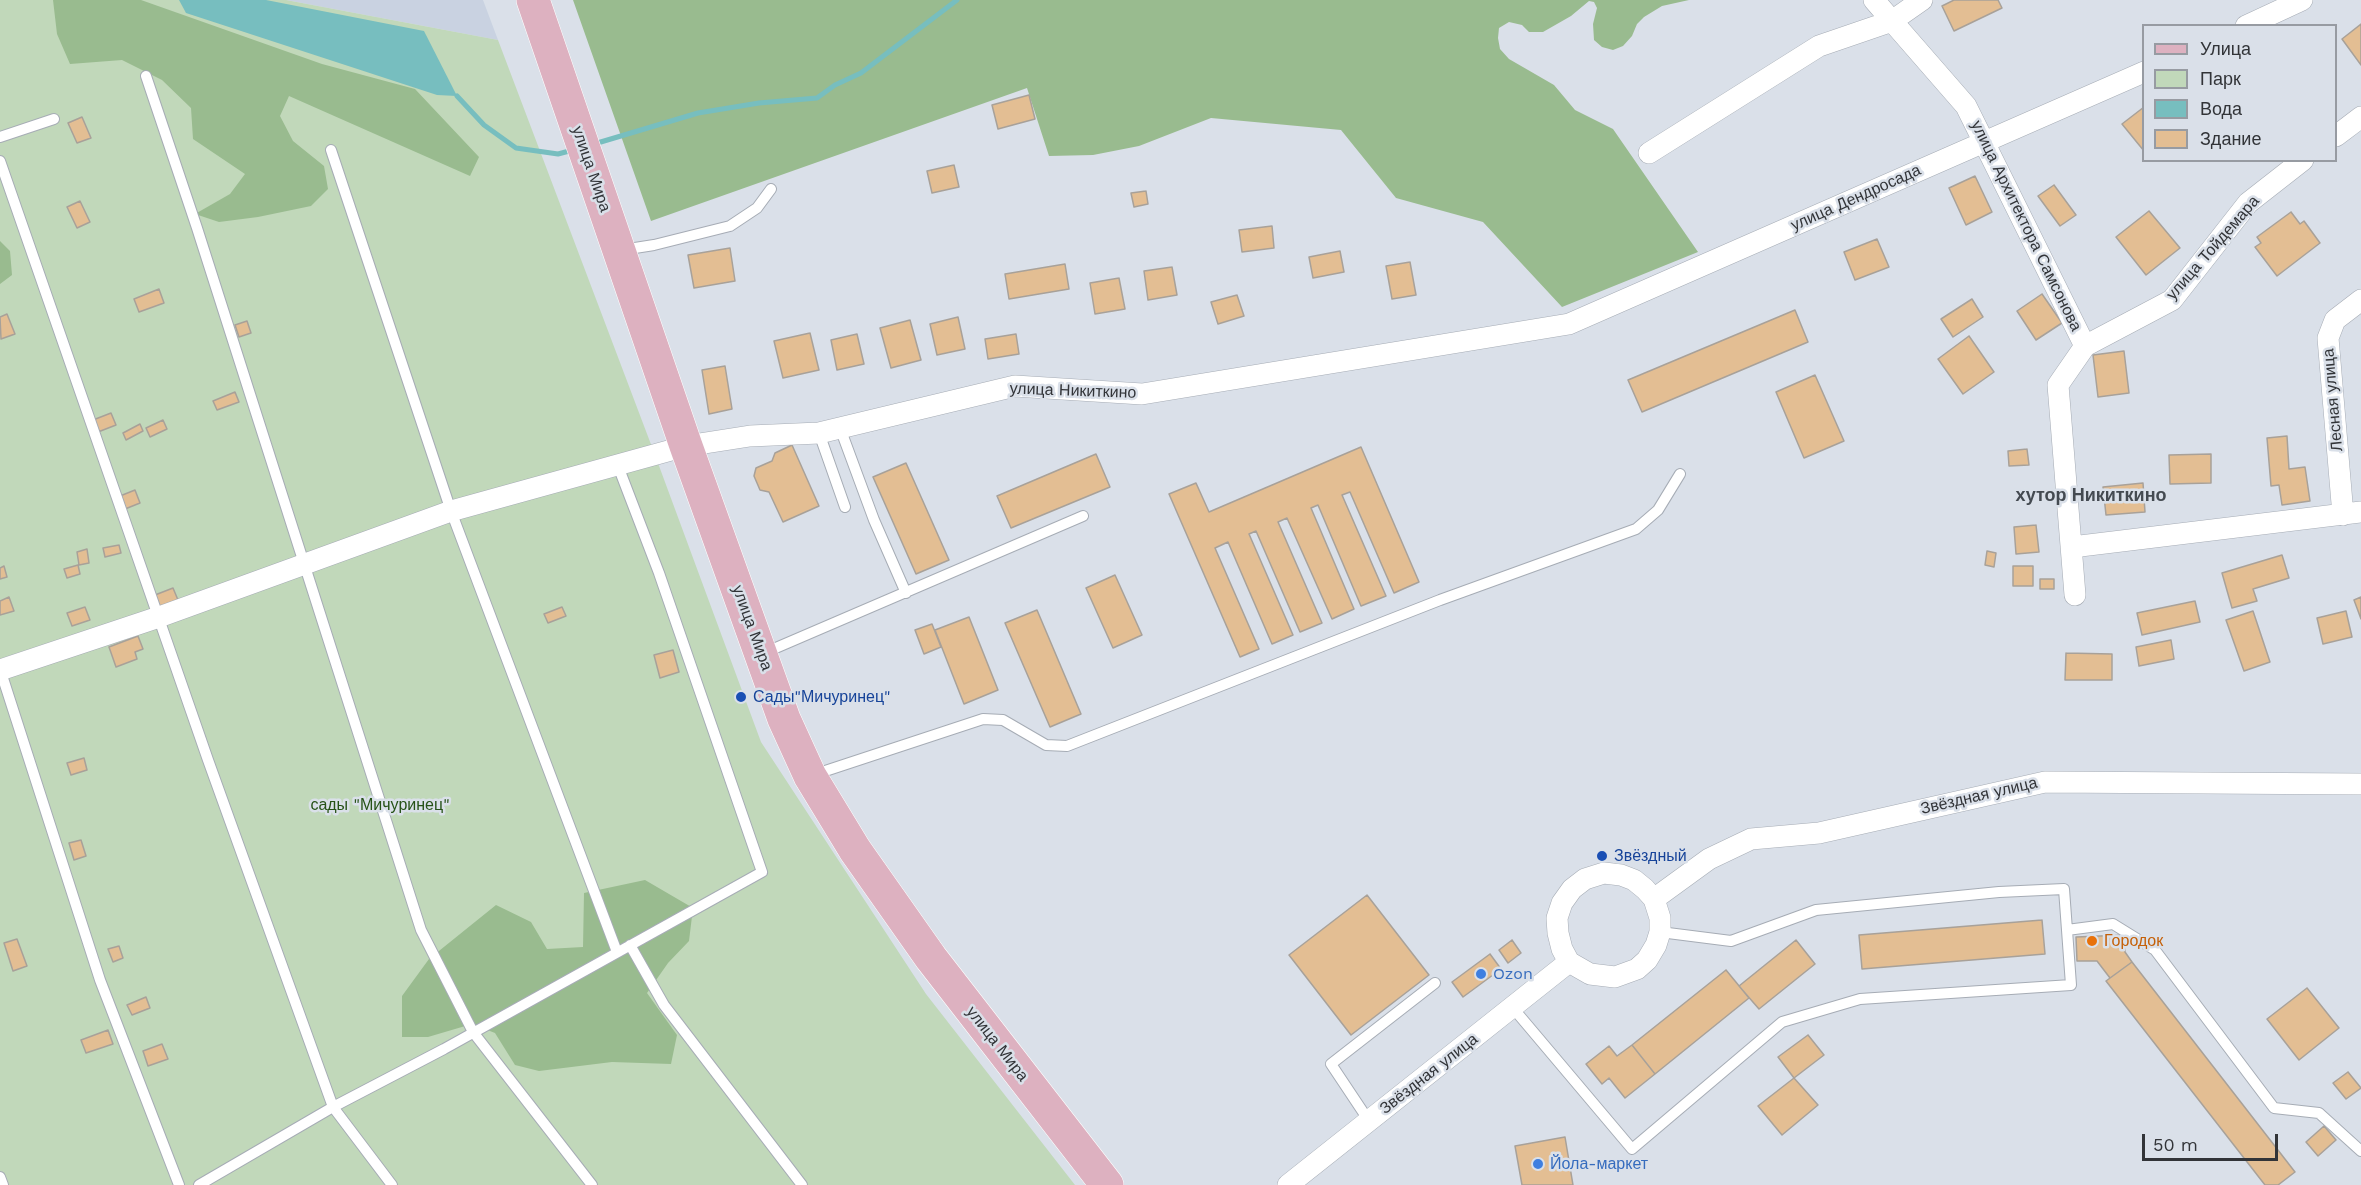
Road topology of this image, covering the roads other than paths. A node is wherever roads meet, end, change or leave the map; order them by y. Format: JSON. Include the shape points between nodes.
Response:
{"nodes":[{"id":1,"x":533,"y":0,"type":"edge"},
{"id":2,"x":1874,"y":0,"type":"edge"},
{"id":3,"x":1922,"y":0,"type":"edge"},
{"id":4,"x":2302,"y":0,"type":"edge"},
{"id":5,"x":1892,"y":21,"type":"junction"},
{"id":6,"x":2250,"y":24,"type":"edge"},
{"id":7,"x":2142,"y":73,"type":"edge"},
{"id":8,"x":146,"y":76,"type":"dead end"},
{"id":9,"x":2361,"y":117,"type":"edge"},
{"id":10,"x":54,"y":118,"type":"dead end"},
{"id":11,"x":2337,"y":135,"type":"edge"},
{"id":12,"x":0,"y":137,"type":"edge"},
{"id":13,"x":1983,"y":141,"type":"junction"},
{"id":14,"x":331,"y":150,"type":"dead end"},
{"id":15,"x":1649,"y":153,"type":"dead end"},
{"id":16,"x":0,"y":161,"type":"edge"},
{"id":17,"x":2300,"y":162,"type":"edge"},
{"id":18,"x":771,"y":189,"type":"dead end"},
{"id":19,"x":619,"y":250,"type":"junction"},
{"id":20,"x":2361,"y":300,"type":"edge"},
{"id":21,"x":1569,"y":324,"type":"joint"},
{"id":22,"x":2085,"y":346,"type":"junction"},
{"id":23,"x":840,"y":428,"type":"junction"},
{"id":24,"x":819,"y":433,"type":"junction"},
{"id":25,"x":686,"y":446,"type":"junction"},
{"id":26,"x":618,"y":466,"type":"junction"},
{"id":27,"x":1680,"y":474,"type":"dead end"},
{"id":28,"x":845,"y":507,"type":"dead end"},
{"id":29,"x":451,"y":511,"type":"junction"},
{"id":30,"x":2352,"y":514,"type":"edge"},
{"id":31,"x":1083,"y":516,"type":"dead end"},
{"id":32,"x":2072,"y":547,"type":"junction"},
{"id":33,"x":304,"y":563,"type":"junction"},
{"id":34,"x":906,"y":593,"type":"junction"},
{"id":35,"x":2075,"y":595,"type":"dead end"},
{"id":36,"x":159,"y":617,"type":"junction"},
{"id":37,"x":761,"y":655,"type":"junction"},
{"id":38,"x":0,"y":670,"type":"edge"},
{"id":39,"x":810,"y":776,"type":"junction"},
{"id":40,"x":2361,"y":784,"type":"edge"},
{"id":41,"x":1654,"y":899,"type":"junction"},
{"id":42,"x":2067,"y":930,"type":"junction"},
{"id":43,"x":1660,"y":932,"type":"junction"},
{"id":44,"x":630,"y":945,"type":"junction"},
{"id":45,"x":617,"y":952,"type":"junction"},
{"id":46,"x":1569,"y":962,"type":"junction"},
{"id":47,"x":1435,"y":984,"type":"dead end"},
{"id":48,"x":1513,"y":1008,"type":"junction"},
{"id":49,"x":473,"y":1032,"type":"junction"},
{"id":50,"x":333,"y":1107,"type":"junction"},
{"id":51,"x":1369,"y":1121,"type":"junction"},
{"id":52,"x":2361,"y":1151,"type":"edge"},
{"id":53,"x":0,"y":1177,"type":"edge"},
{"id":54,"x":3,"y":1185,"type":"edge"},
{"id":55,"x":179,"y":1185,"type":"edge"},
{"id":56,"x":199,"y":1185,"type":"edge"},
{"id":57,"x":392,"y":1185,"type":"edge"},
{"id":58,"x":592,"y":1185,"type":"edge"},
{"id":59,"x":802,"y":1185,"type":"edge"},
{"id":60,"x":1107,"y":1185,"type":"edge"},
{"id":61,"x":1288,"y":1185,"type":"edge"}],
"edges":[{"from":1,"to":19,"type":"main road","name":"улица Мира"},
{"from":2,"to":5,"type":"street","name":"улица Архитектора Самсонова"},
{"from":3,"to":5,"type":"street"},
{"from":4,"to":6,"type":"street"},
{"from":5,"to":13,"type":"street","name":"улица Архитектора Самсонова","via":[[1966,106]]},
{"from":5,"to":15,"type":"street","via":[[1819,46]]},
{"from":7,"to":13,"type":"street","name":"улица Дендросада"},
{"from":8,"to":33,"type":"lane"},
{"from":9,"to":11,"type":"street"},
{"from":10,"to":12,"type":"lane"},
{"from":13,"to":21,"type":"street","name":"улица Дендросада"},
{"from":13,"to":22,"type":"street","name":"улица Архитектора Самсонова"},
{"from":14,"to":29,"type":"lane"},
{"from":16,"to":36,"type":"lane"},
{"from":17,"to":22,"type":"street","name":"улица Тойдемара","via":[[2248,203],[2172,300]]},
{"from":18,"to":19,"type":"lane","via":[[757,208],[730,226]]},
{"from":19,"to":25,"type":"main road","name":"улица Мира"},
{"from":20,"to":30,"type":"street","name":"Лесная улица","via":[[2335,320],[2328,338]]},
{"from":21,"to":23,"type":"street","name":"улица Никиткино","via":[[1142,394],[1015,386]]},
{"from":22,"to":32,"type":"street","name":"улица Архитектора Самсонова","via":[[2058,385]]},
{"from":23,"to":24,"type":"street","name":"улица Никиткино"},
{"from":23,"to":34,"type":"lane"},
{"from":24,"to":25,"type":"street","name":"улица Никиткино","via":[[750,436]]},
{"from":24,"to":28,"type":"lane"},
{"from":25,"to":26,"type":"street","name":"улица Никиткино"},
{"from":25,"to":37,"type":"main road","name":"улица Мира"},
{"from":26,"to":29,"type":"street","name":"улица Никиткино"},
{"from":26,"to":44,"type":"lane","via":[[762,872]]},
{"from":27,"to":39,"type":"lane","via":[[1658,510],[1636,529],[1440,600],[1067,746],[1046,745],[1003,720],[983,719]]},
{"from":29,"to":33,"type":"street","name":"улица Никиткино"},
{"from":29,"to":45,"type":"lane"},
{"from":30,"to":32,"type":"street"},
{"from":31,"to":34,"type":"lane"},
{"from":32,"to":35,"type":"street","name":"улица Архитектора Самсонова"},
{"from":33,"to":36,"type":"street","name":"улица Никиткино"},
{"from":33,"to":49,"type":"lane","via":[[421,930]]},
{"from":34,"to":37,"type":"lane"},
{"from":36,"to":38,"type":"street","name":"улица Никиткино"},
{"from":36,"to":50,"type":"lane"},
{"from":37,"to":39,"type":"main road","name":"улица Мира"},
{"from":38,"to":55,"type":"lane","via":[[100,980]]},
{"from":39,"to":60,"type":"main road","name":"улица Мира","via":[[855,850],[931,958]]},
{"from":40,"to":41,"type":"street","name":"Звёздная улица","via":[[2045,782],[1819,832],[1751,839],[1709,859]]},
{"from":41,"to":43,"type":"street"},
{"from":41,"to":46,"type":"street","via":[[1634,880],[1621,875],[1604,873],[1572,888],[1557,918],[1560,941]]},
{"from":42,"to":43,"type":"lane","via":[[2064,890],[1999,892],[1816,910],[1731,940]]},
{"from":42,"to":48,"type":"lane","via":[[2071,985],[1860,999],[1782,1022],[1632,1149]]},
{"from":42,"to":52,"type":"lane","via":[[2113,924],[2155,950],[2274,1108],[2319,1113]]},
{"from":43,"to":46,"type":"street","via":[[1647,960],[1626,974],[1603,977]]},
{"from":44,"to":45,"type":"lane"},
{"from":44,"to":59,"type":"lane","via":[[664,1005]]},
{"from":45,"to":49,"type":"lane"},
{"from":46,"to":48,"type":"street","name":"Звёздная улица"},
{"from":47,"to":51,"type":"lane","via":[[1331,1064]]},
{"from":48,"to":51,"type":"street","name":"Звёздная улица"},
{"from":49,"to":50,"type":"lane"},
{"from":49,"to":58,"type":"lane"},
{"from":50,"to":56,"type":"lane"},
{"from":50,"to":57,"type":"lane"},
{"from":51,"to":61,"type":"street","name":"Звёздная улица"},
{"from":53,"to":54,"type":"lane"}]}
